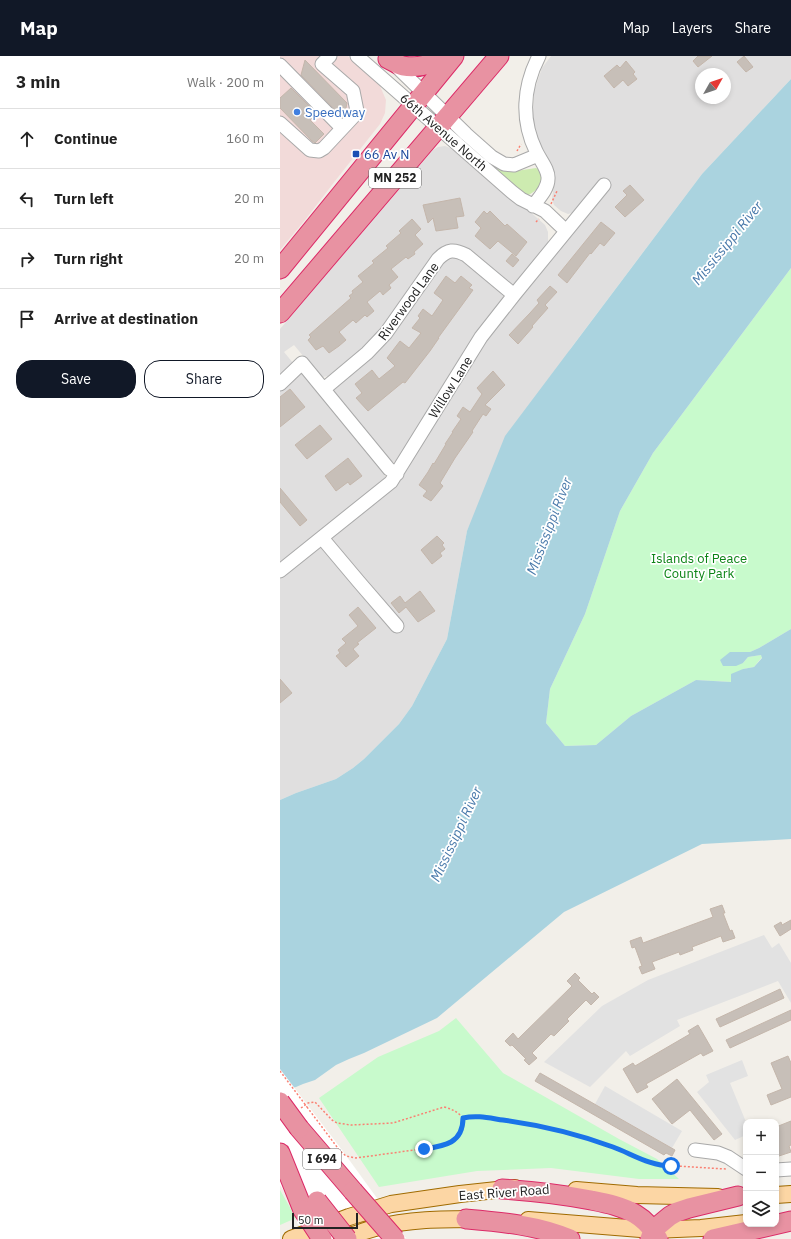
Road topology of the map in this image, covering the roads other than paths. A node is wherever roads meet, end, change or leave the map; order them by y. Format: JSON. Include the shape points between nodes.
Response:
{"nodes":[{"id":1,"x":358,"y":56,"type":"edge"},
{"id":2,"x":446,"y":56,"type":"edge"},
{"id":3,"x":454,"y":56,"type":"edge"},
{"id":4,"x":499,"y":56,"type":"edge"},
{"id":5,"x":539,"y":56,"type":"edge"},
{"id":6,"x":387,"y":58,"type":"edge"},
{"id":7,"x":322,"y":59,"type":"edge"},
{"id":8,"x":280,"y":65,"type":"edge"},
{"id":9,"x":419,"y":99,"type":"junction"},
{"id":10,"x":443,"y":121,"type":"junction"},
{"id":11,"x":280,"y":123,"type":"edge"},
{"id":12,"x":342,"y":128,"type":"junction"},
{"id":13,"x":538,"y":155,"type":"junction"},
{"id":14,"x":604,"y":186,"type":"dead end"},
{"id":15,"x":533,"y":206,"type":"junction"},
{"id":16,"x":323,"y":216,"type":"junction"},
{"id":17,"x":566,"y":231,"type":"junction"},
{"id":18,"x":280,"y":261,"type":"edge"},
{"id":19,"x":280,"y":269,"type":"edge"},
{"id":20,"x":514,"y":295,"type":"junction"},
{"id":21,"x":280,"y":313,"type":"edge"},
{"id":22,"x":280,"y":384,"type":"edge"},
{"id":23,"x":324,"y":389,"type":"junction"},
{"id":24,"x":397,"y":474,"type":"junction"},
{"id":25,"x":322,"y":538,"type":"junction"},
{"id":26,"x":280,"y":571,"type":"edge"},
{"id":27,"x":397,"y":626,"type":"dead end"},
{"id":28,"x":280,"y":1102,"type":"edge"},
{"id":29,"x":298,"y":1120,"type":"junction"},
{"id":30,"x":695,"y":1150,"type":"dead end"},
{"id":31,"x":280,"y":1153,"type":"edge"},
{"id":32,"x":743,"y":1167,"type":"edge"},
{"id":33,"x":791,"y":1169,"type":"edge"},
{"id":34,"x":779,"y":1170,"type":"edge"},
{"id":35,"x":502,"y":1189,"type":"junction"},
{"id":36,"x":791,"y":1194,"type":"edge"},
{"id":37,"x":779,"y":1195,"type":"edge"},
{"id":38,"x":742,"y":1196,"type":"edge"},
{"id":39,"x":791,"y":1216,"type":"edge"},
{"id":40,"x":779,"y":1218,"type":"edge"},
{"id":41,"x":466,"y":1219,"type":"junction"},
{"id":42,"x":791,"y":1221,"type":"edge"},
{"id":43,"x":743,"y":1223,"type":"edge"},
{"id":44,"x":654,"y":1236,"type":"edge"},
{"id":45,"x":291,"y":1239,"type":"edge"},
{"id":46,"x":322,"y":1239,"type":"edge"},
{"id":47,"x":342,"y":1239,"type":"edge"},
{"id":48,"x":347,"y":1239,"type":"edge"},
{"id":49,"x":382,"y":1239,"type":"edge"},
{"id":50,"x":395,"y":1239,"type":"edge"},
{"id":51,"x":570,"y":1239,"type":"edge"},
{"id":52,"x":714,"y":1239,"type":"edge"}],
"edges":[{"from":1,"to":9,"type":"street","name":"66th Avenue North"},
{"from":2,"to":6,"type":"highway","via":[[422,67],[402,66]]},
{"from":3,"to":9,"type":"highway","number":"MN 252"},
{"from":4,"to":10,"type":"highway","number":"MN 252"},
{"from":5,"to":13,"type":"street","via":[[529,80],[526,104],[531,141]]},
{"from":6,"to":9,"type":"street","name":"66th Avenue North"},
{"from":7,"to":12,"type":"street","via":[[353,91],[357,111]]},
{"from":8,"to":12,"type":"street"},
{"from":9,"to":10,"type":"street","name":"66th Avenue North"},
{"from":9,"to":16,"type":"highway","number":"MN 252"},
{"from":10,"to":13,"type":"street","name":"66th Avenue North","via":[[504,164],[514,165]]},
{"from":10,"to":15,"type":"street","name":"66th Avenue North","via":[[512,192]]},
{"from":10,"to":21,"type":"highway","number":"MN 252"},
{"from":11,"to":12,"type":"street","via":[[310,150],[318,151]]},
{"from":13,"to":15,"type":"street","via":[[547,171],[548,181],[545,190]]},
{"from":14,"to":17,"type":"street","name":"Willow Lane"},
{"from":15,"to":17,"type":"street","name":"66th Avenue North","via":[[545,211]]},
{"from":16,"to":18,"type":"highway"},
{"from":16,"to":19,"type":"highway"},
{"from":17,"to":20,"type":"street","name":"Willow Lane"},
{"from":20,"to":23,"type":"street","name":"Riverwood Lane","via":[[466,255],[452,250],[444,253],[377,344]]},
{"from":20,"to":24,"type":"street","name":"Willow Lane","via":[[481,337]]},
{"from":22,"to":23,"type":"street","via":[[302,363]]},
{"from":23,"to":24,"type":"street","via":[[389,469]]},
{"from":24,"to":25,"type":"street","name":"Willow Lane","via":[[387,486]]},
{"from":25,"to":26,"type":"street","name":"Willow Lane"},
{"from":25,"to":27,"type":"street"},
{"from":28,"to":29,"type":"highway","number":"I 694","bridge":true},
{"from":29,"to":49,"type":"highway","number":"I 694"},
{"from":29,"to":50,"type":"highway","bridge":true},
{"from":30,"to":32,"type":"street","via":[[718,1153]]},
{"from":31,"to":46,"type":"highway","bridge":true,"via":[[303,1210]]},
{"from":31,"to":48,"type":"highway","number":"I 694","bridge":true},
{"from":33,"to":34,"type":"street"},
{"from":35,"to":38,"type":"main road","name":"East River Road","via":[[549,1188],[637,1195]]},
{"from":35,"to":44,"type":"highway","via":[[550,1193],[609,1204],[634,1213],[641,1218]]},
{"from":35,"to":45,"type":"main road","name":"East River Road","via":[[392,1204]]},
{"from":36,"to":37,"type":"main road"},
{"from":38,"to":44,"type":"highway","via":[[676,1212]]},
{"from":39,"to":40,"type":"main road"},
{"from":41,"to":44,"type":"main road","name":"East River Road","via":[[517,1219]]},
{"from":41,"to":47,"type":"main road","name":"East River Road","via":[[423,1220],[386,1225]]},
{"from":41,"to":51,"type":"highway","via":[[540,1229]]},
{"from":42,"to":52,"type":"highway"},
{"from":43,"to":44,"type":"main road","name":"East River Road"}]}
